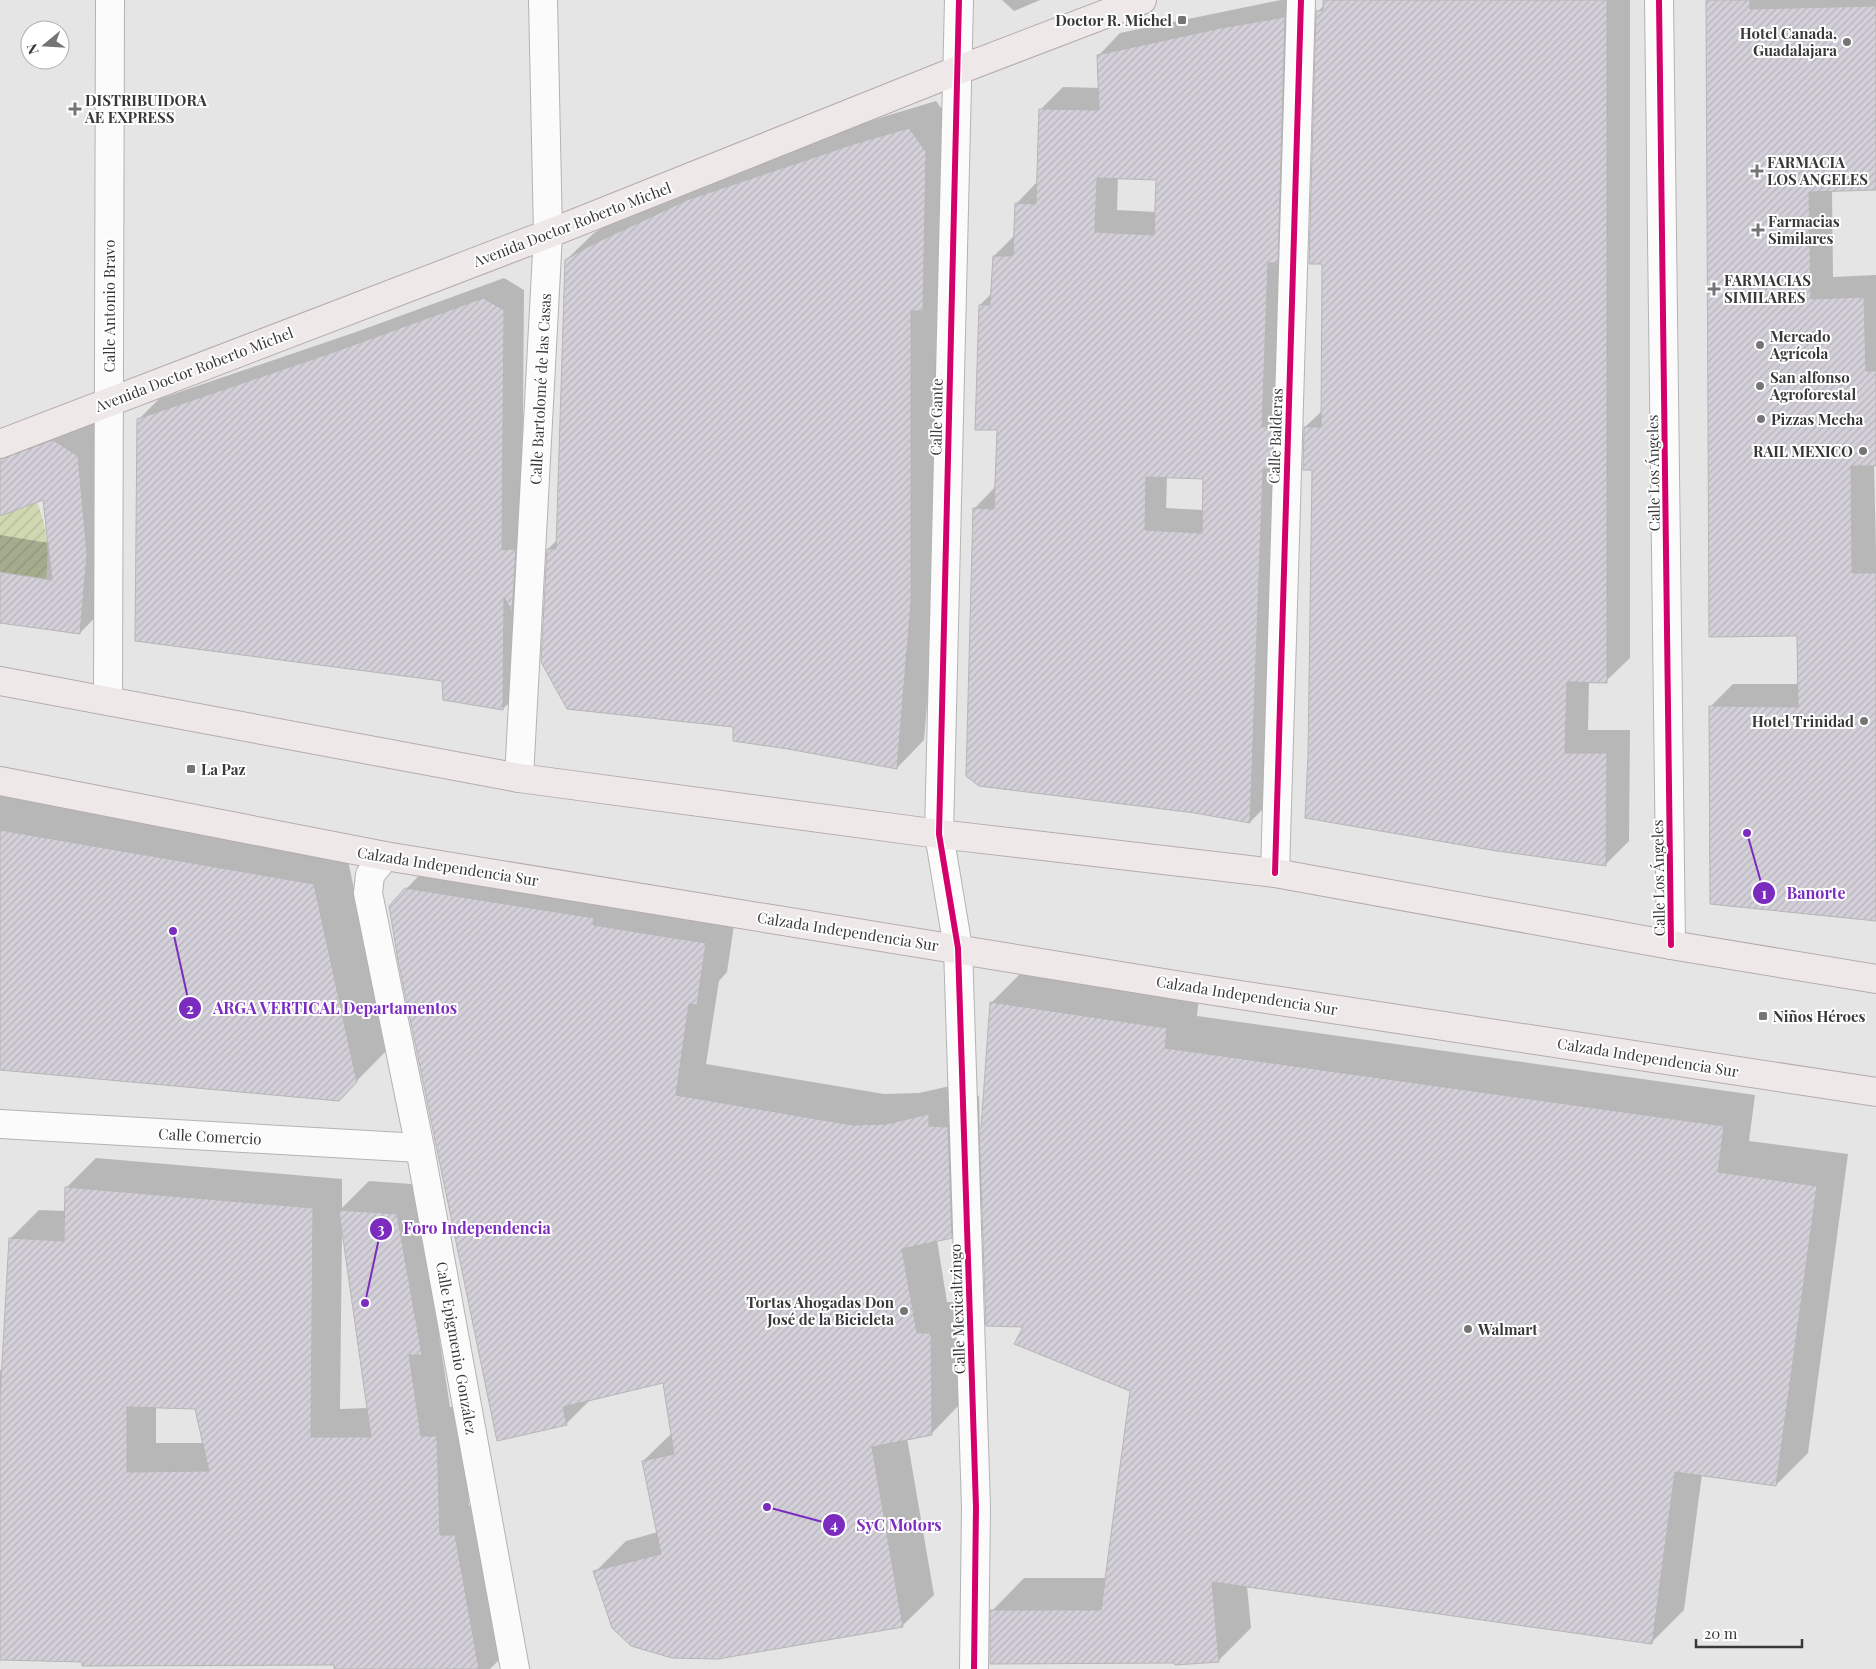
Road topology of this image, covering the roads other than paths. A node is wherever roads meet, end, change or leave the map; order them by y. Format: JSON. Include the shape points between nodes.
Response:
{"nodes":[{"id":1,"x":110,"y":0,"type":"edge"},
{"id":2,"x":543,"y":0,"type":"edge"},
{"id":3,"x":959,"y":0,"type":"edge"},
{"id":4,"x":1142,"y":0,"type":"edge"},
{"id":5,"x":1301,"y":0,"type":"edge"},
{"id":6,"x":1659,"y":0,"type":"edge"},
{"id":7,"x":956,"y":71,"type":"junction"},
{"id":8,"x":548,"y":234,"type":"junction"},
{"id":9,"x":109,"y":401,"type":"junction"},
{"id":10,"x":0,"y":444,"type":"edge"},
{"id":11,"x":0,"y":681,"type":"edge"},
{"id":12,"x":108,"y":701,"type":"junction"},
{"id":13,"x":519,"y":778,"type":"junction"},
{"id":14,"x":0,"y":781,"type":"edge"},
{"id":15,"x":940,"y":834,"type":"junction"},
{"id":16,"x":385,"y":856,"type":"junction"},
{"id":17,"x":1275,"y":873,"type":"junction"},
{"id":18,"x":1671,"y":945,"type":"junction"},
{"id":19,"x":958,"y":948,"type":"junction"},
{"id":20,"x":1876,"y":979,"type":"edge"},
{"id":21,"x":1876,"y":1092,"type":"edge"},
{"id":22,"x":0,"y":1124,"type":"edge"},
{"id":23,"x":420,"y":1148,"type":"junction"},
{"id":24,"x":515,"y":1669,"type":"edge"},
{"id":25,"x":974,"y":1669,"type":"edge"}],
"edges":[{"from":1,"to":9,"type":"street","name":"Calle Antonio Bravo"},
{"from":2,"to":8,"type":"street","name":"Calle Bartolomé de las Casas"},
{"from":3,"to":7,"type":"street","name":"Calle Gante"},
{"from":4,"to":7,"type":"main road","name":"Avenida Doctor Roberto Michel"},
{"from":5,"to":17,"type":"street","name":"Calle Balderas"},
{"from":6,"to":18,"type":"street","name":"Calle Los Ángeles"},
{"from":7,"to":8,"type":"main road","name":"Avenida Doctor Roberto Michel"},
{"from":7,"to":15,"type":"street","name":"Calle Gante"},
{"from":8,"to":9,"type":"main road","name":"Avenida Doctor Roberto Michel"},
{"from":8,"to":13,"type":"street","name":"Calle Bartolomé de las Casas"},
{"from":9,"to":10,"type":"main road","name":"Avenida Doctor Roberto Michel"},
{"from":9,"to":12,"type":"street","name":"Calle Antonio Bravo"},
{"from":11,"to":12,"type":"main road"},
{"from":12,"to":13,"type":"main road"},
{"from":13,"to":15,"type":"main road"},
{"from":14,"to":16,"type":"main road","name":"Calzada Independencia Sur"},
{"from":15,"to":17,"type":"main road"},
{"from":15,"to":19,"type":"street","name":"Calle Gante"},
{"from":16,"to":19,"type":"main road","name":"Calzada Independencia Sur"},
{"from":16,"to":23,"type":"street","name":"Calle Epigmenio González","via":[[370,875],[368,893]]},
{"from":17,"to":18,"type":"main road"},
{"from":18,"to":20,"type":"main road"},
{"from":19,"to":21,"type":"main road","name":"Calzada Independencia Sur","via":[[1188,987]]},
{"from":19,"to":25,"type":"street","name":"Calle Mexicaltzingo","via":[[976,1507]]},
{"from":22,"to":23,"type":"street","name":"Calle Comercio"},
{"from":23,"to":24,"type":"street","name":"Calle Epigmenio González"}]}
